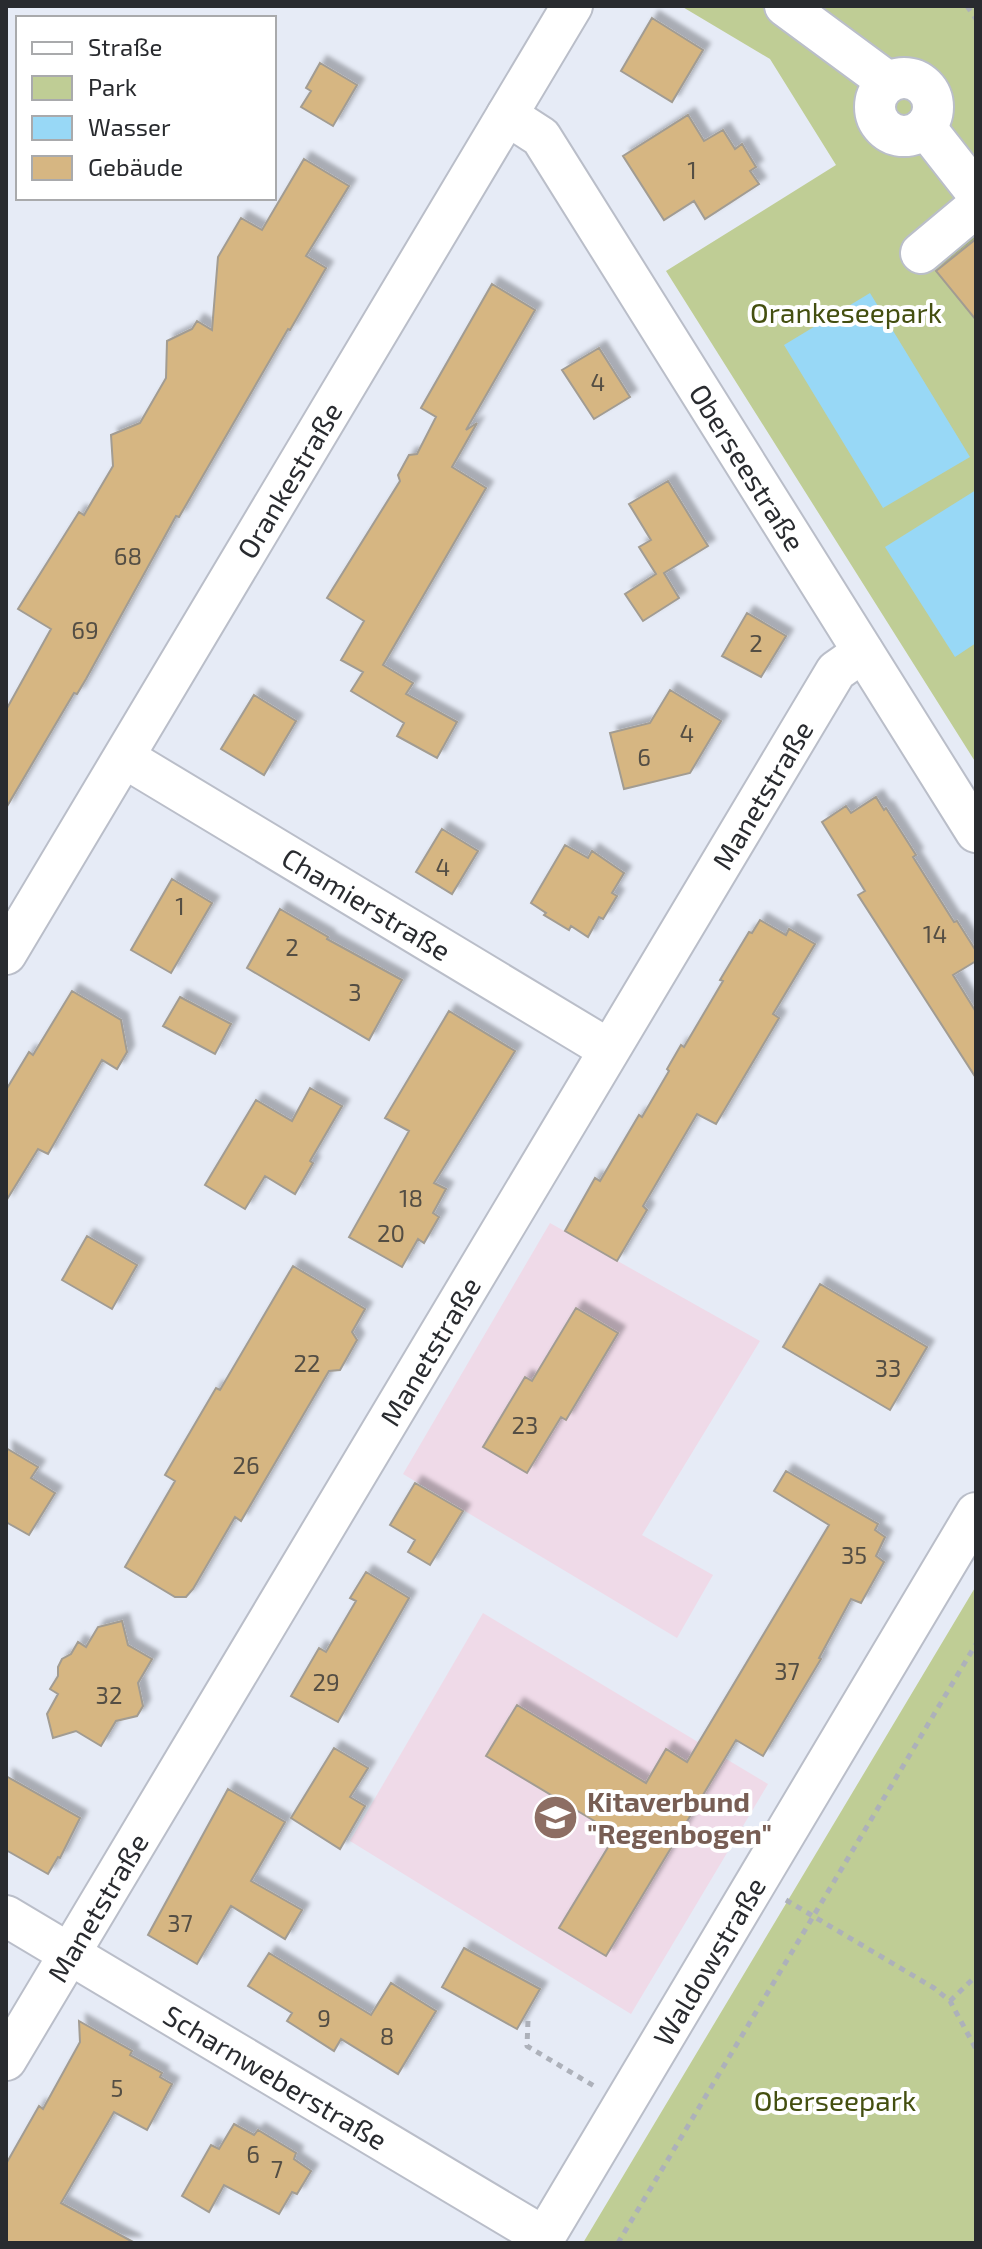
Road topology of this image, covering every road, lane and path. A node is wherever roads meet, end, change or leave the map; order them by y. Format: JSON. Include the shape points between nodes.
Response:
{"nodes":[{"id":1,"x":572,"y":6,"type":"edge"},
{"id":2,"x":785,"y":6,"type":"edge"},
{"id":3,"x":967,"y":6,"type":"edge"},
{"id":4,"x":976,"y":19,"type":"edge"},
{"id":5,"x":507,"y":115,"type":"junction"},
{"id":6,"x":976,"y":192,"type":"edge"},
{"id":7,"x":976,"y":207,"type":"edge"},
{"id":8,"x":921,"y":253,"type":"dead end"},
{"id":9,"x":863,"y":652,"type":"junction"},
{"id":10,"x":125,"y":758,"type":"junction"},
{"id":11,"x":976,"y":832,"type":"edge"},
{"id":12,"x":6,"y":954,"type":"edge"},
{"id":13,"x":608,"y":1049,"type":"junction"},
{"id":14,"x":976,"y":1513,"type":"edge"},
{"id":15,"x":976,"y":1644,"type":"edge"},
{"id":16,"x":791,"y":1903,"type":"dead end"},
{"id":17,"x":6,"y":1916,"type":"edge"},
{"id":18,"x":812,"y":1916,"type":"junction"},
{"id":19,"x":70,"y":1953,"type":"junction"},
{"id":20,"x":976,"y":1976,"type":"edge"},
{"id":21,"x":950,"y":2001,"type":"junction"},
{"id":22,"x":528,"y":2021,"type":"dead end"},
{"id":23,"x":976,"y":2049,"type":"edge"},
{"id":24,"x":6,"y":2060,"type":"edge"},
{"id":25,"x":597,"y":2088,"type":"dead end"},
{"id":26,"x":543,"y":2240,"type":"edge"},
{"id":27,"x":618,"y":2243,"type":"edge"}],
"edges":[{"from":1,"to":5,"type":"street","name":"Orankestraße"},
{"from":2,"to":6,"type":"street","via":[[888,82],[915,79],[929,92],[933,110],[925,127]]},
{"from":3,"to":4,"type":"path"},
{"from":5,"to":9,"type":"street","name":"Oberseestraße","via":[[541,137]]},
{"from":5,"to":10,"type":"street","name":"Orankestraße"},
{"from":7,"to":8,"type":"street"},
{"from":9,"to":11,"type":"street","name":"Oberseestraße"},
{"from":9,"to":13,"type":"street","name":"Manetstraße","via":[[836,671]]},
{"from":10,"to":12,"type":"street","name":"Orankestraße"},
{"from":10,"to":13,"type":"street","name":"Chamierstraße"},
{"from":13,"to":19,"type":"street","name":"Manetstraße"},
{"from":14,"to":26,"type":"street","name":"Waldowstraße"},
{"from":15,"to":18,"type":"path"},
{"from":16,"to":18,"type":"path"},
{"from":17,"to":19,"type":"street","name":"Scharnweberstraße"},
{"from":18,"to":21,"type":"path"},
{"from":18,"to":27,"type":"path"},
{"from":19,"to":24,"type":"street","name":"Manetstraße"},
{"from":19,"to":26,"type":"street","name":"Scharnweberstraße"},
{"from":20,"to":21,"type":"path"},
{"from":21,"to":23,"type":"path"},
{"from":22,"to":25,"type":"path","via":[[527,2046]]}]}
